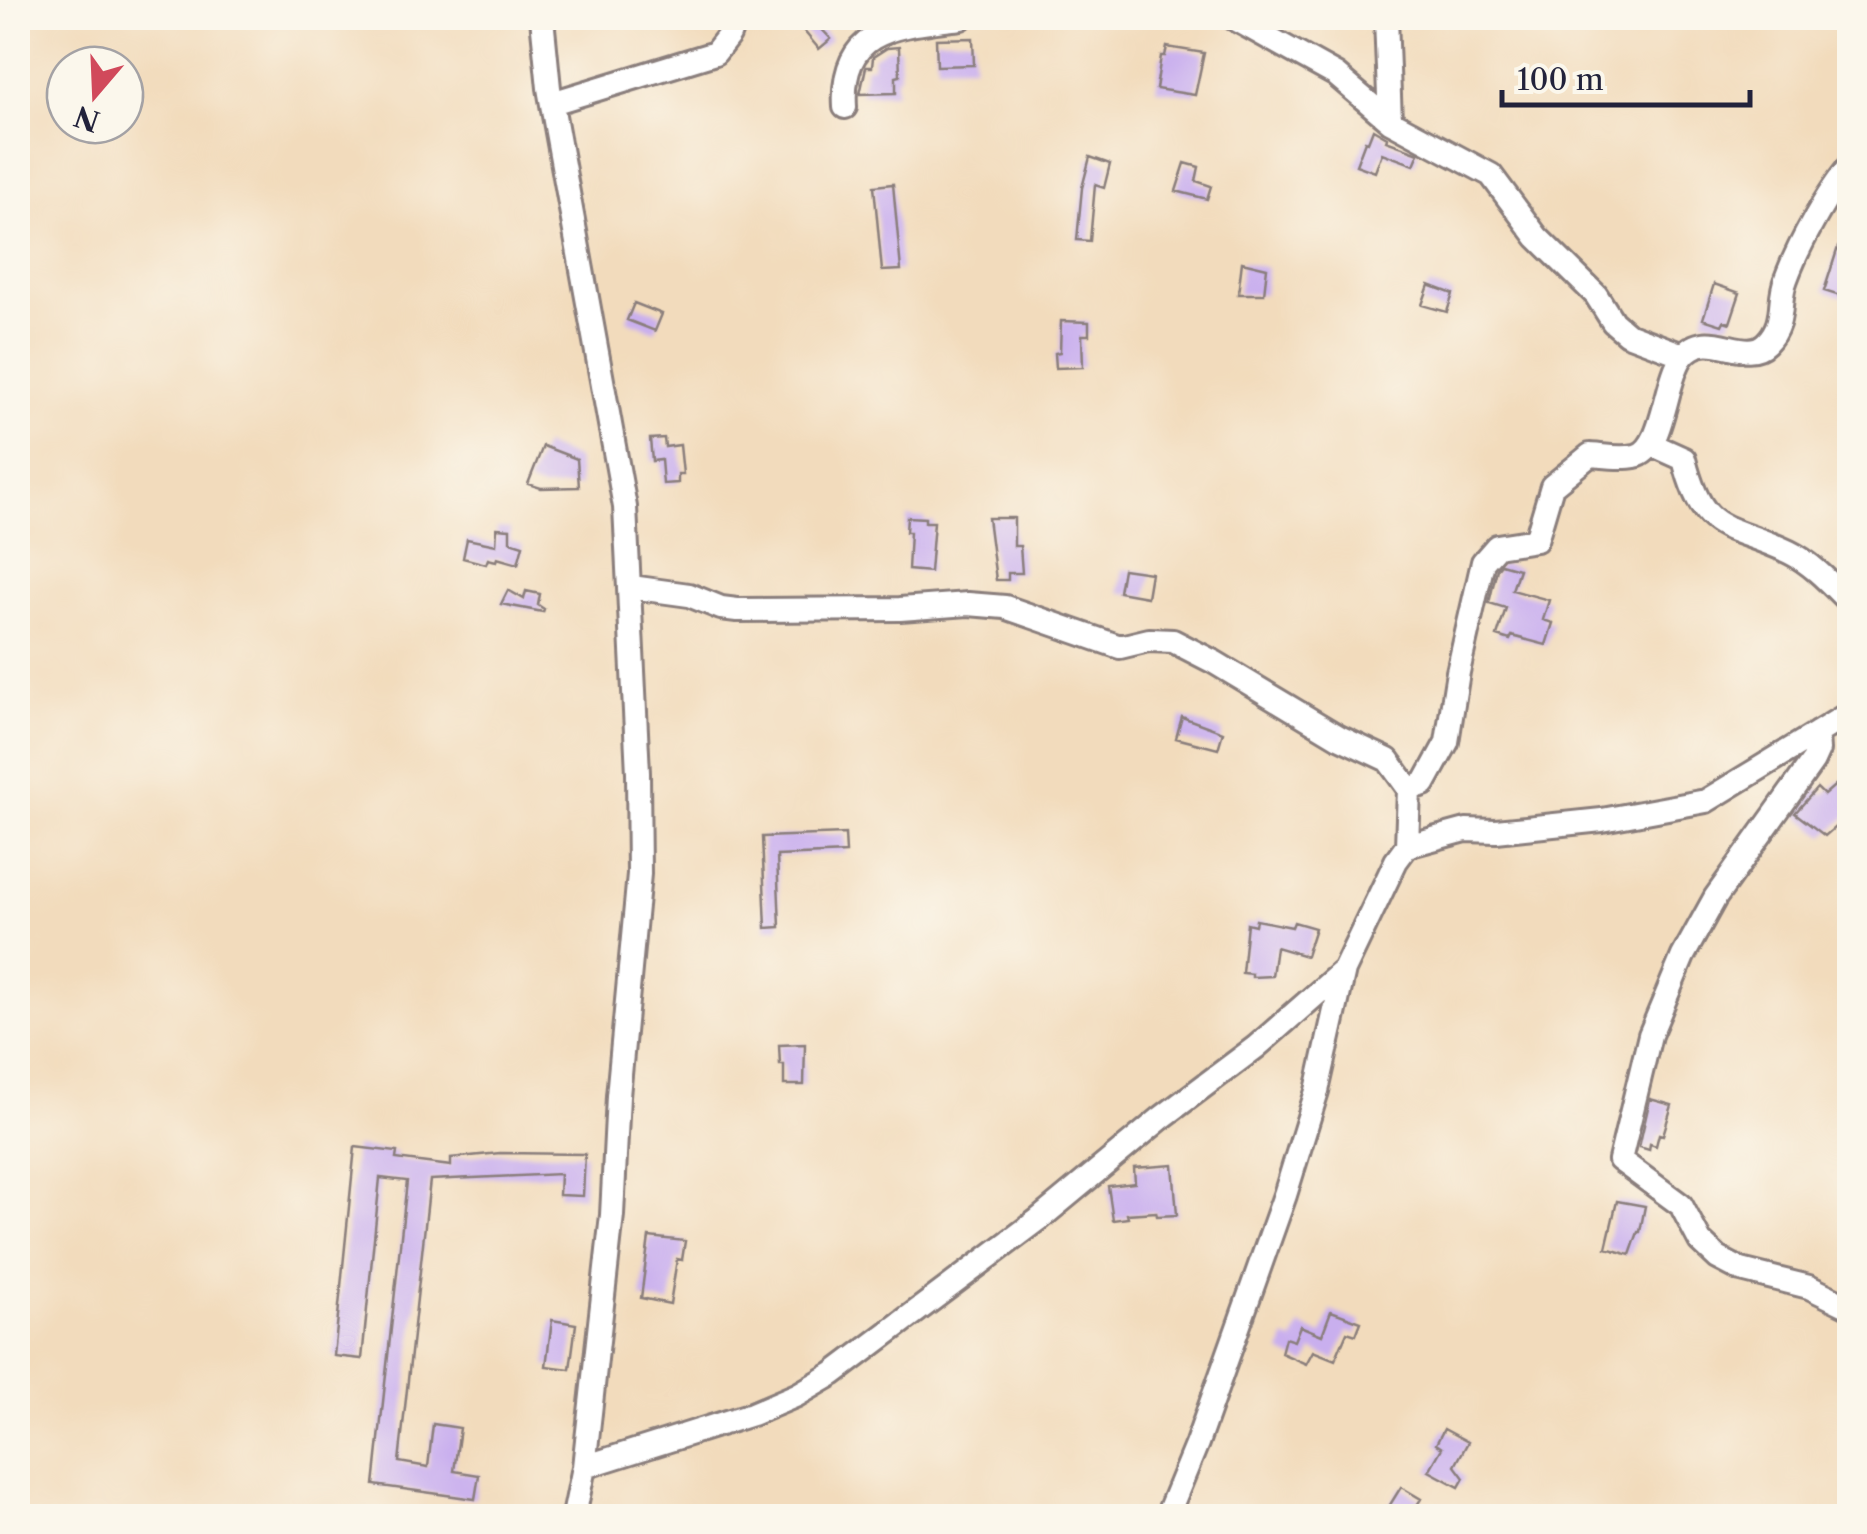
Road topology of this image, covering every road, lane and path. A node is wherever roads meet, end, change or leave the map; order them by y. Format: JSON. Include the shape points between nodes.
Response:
{"nodes":[{"id":1,"x":542,"y":18,"type":"edge"},
{"id":2,"x":736,"y":18,"type":"edge"},
{"id":3,"x":961,"y":18,"type":"edge"},
{"id":4,"x":1233,"y":18,"type":"edge"},
{"id":5,"x":1386,"y":18,"type":"edge"},
{"id":6,"x":552,"y":103,"type":"junction"},
{"id":7,"x":845,"y":107,"type":"dead end"},
{"id":8,"x":1390,"y":121,"type":"junction"},
{"id":9,"x":1850,"y":166,"type":"edge"},
{"id":10,"x":1683,"y":355,"type":"junction"},
{"id":11,"x":1653,"y":445,"type":"junction"},
{"id":12,"x":631,"y":587,"type":"junction"},
{"id":13,"x":1850,"y":604,"type":"edge"},
{"id":14,"x":1850,"y":713,"type":"edge"},
{"id":15,"x":1818,"y":733,"type":"junction"},
{"id":16,"x":1410,"y":789,"type":"junction"},
{"id":17,"x":1407,"y":846,"type":"junction"},
{"id":18,"x":1344,"y":970,"type":"junction"},
{"id":19,"x":1850,"y":1306,"type":"edge"},
{"id":20,"x":584,"y":1467,"type":"junction"},
{"id":21,"x":574,"y":1516,"type":"edge"},
{"id":22,"x":1166,"y":1516,"type":"edge"}],
"edges":[{"from":1,"to":6,"type":"street"},
{"from":2,"to":6,"type":"street","via":[[715,54]]},
{"from":3,"to":7,"type":"street","via":[[898,26],[856,49],[844,78]]},
{"from":4,"to":8,"type":"street","via":[[1336,74]]},
{"from":5,"to":8,"type":"street"},
{"from":6,"to":12,"type":"street","via":[[624,507]]},
{"from":8,"to":10,"type":"street","via":[[1491,175],[1613,322]]},
{"from":9,"to":10,"type":"street","via":[[1784,282],[1783,312],[1768,341],[1756,350],[1702,344]]},
{"from":10,"to":11,"type":"street"},
{"from":11,"to":13,"type":"street","via":[[1684,460],[1702,511],[1793,554]]},
{"from":11,"to":16,"type":"street","via":[[1639,456],[1590,455],[1552,486],[1536,540],[1496,546],[1483,562],[1447,742],[1424,784]]},
{"from":12,"to":16,"type":"street","via":[[737,610],[968,604],[1005,608],[1120,647],[1173,641],[1388,760]]},
{"from":12,"to":20,"type":"street","via":[[640,874]]},
{"from":14,"to":15,"type":"street"},
{"from":15,"to":17,"type":"street","via":[[1706,801],[1602,820],[1466,830]]},
{"from":15,"to":19,"type":"street","via":[[1813,761],[1715,898],[1675,974],[1650,1035],[1620,1160],[1681,1205],[1700,1241],[1718,1258]]},
{"from":16,"to":17,"type":"street"},
{"from":17,"to":18,"type":"street"},
{"from":18,"to":20,"type":"street","via":[[1038,1220],[833,1374],[752,1414]]},
{"from":18,"to":22,"type":"street","via":[[1284,1195]]},
{"from":20,"to":21,"type":"street"}]}
